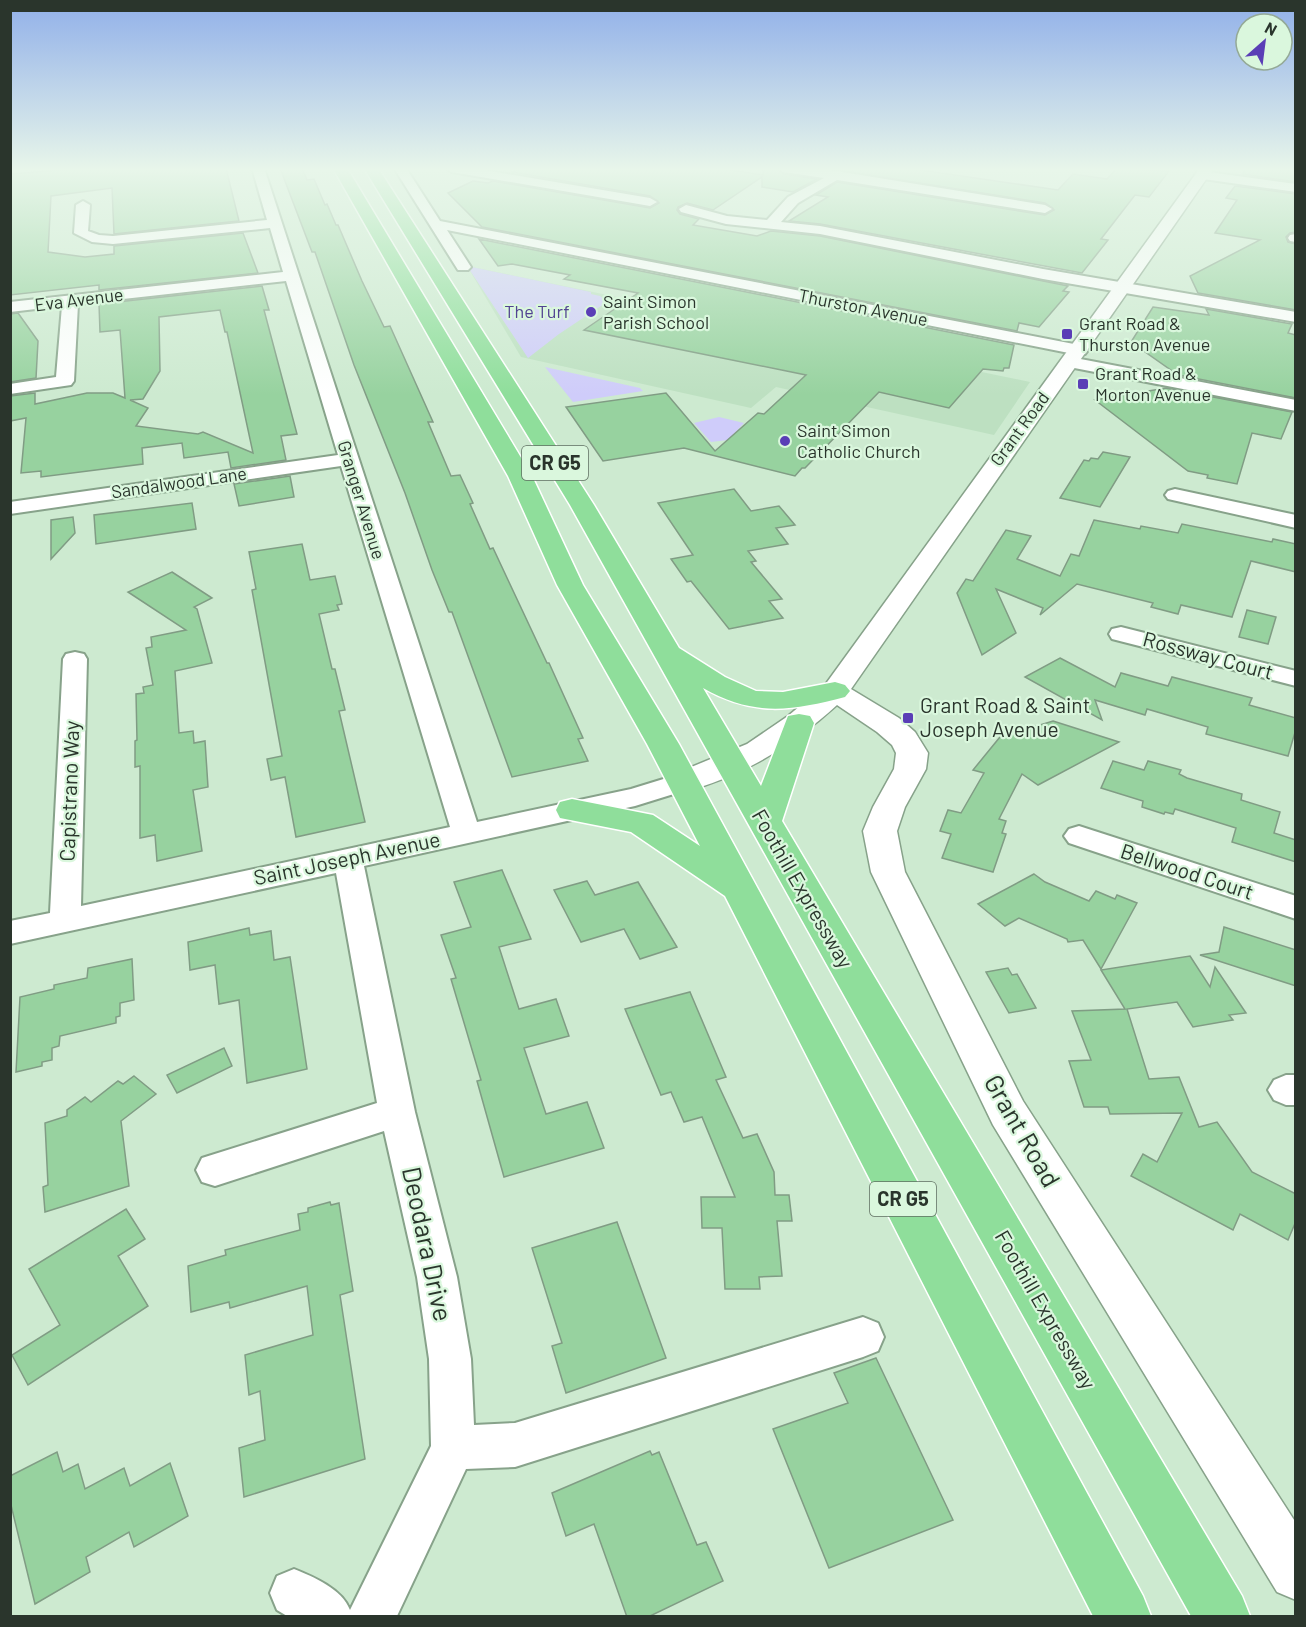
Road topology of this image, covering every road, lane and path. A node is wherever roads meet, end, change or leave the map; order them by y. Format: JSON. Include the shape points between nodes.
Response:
{"nodes":[{"id":1,"x":281,"y":244,"type":"edge"},
{"id":2,"x":384,"y":244,"type":"edge"},
{"id":3,"x":419,"y":244,"type":"edge"},
{"id":4,"x":449,"y":244,"type":"edge"},
{"id":5,"x":532,"y":244,"type":"edge"},
{"id":6,"x":891,"y":244,"type":"edge"},
{"id":7,"x":1152,"y":244,"type":"edge"},
{"id":8,"x":463,"y":267,"type":"dead end"},
{"id":9,"x":291,"y":276,"type":"junction"},
{"id":10,"x":1122,"y":287,"type":"junction"},
{"id":11,"x":70,"y":301,"type":"junction"},
{"id":12,"x":10,"y":307,"type":"edge"},
{"id":13,"x":1296,"y":317,"type":"edge"},
{"id":14,"x":1074,"y":356,"type":"junction"},
{"id":15,"x":10,"y":389,"type":"edge"},
{"id":16,"x":1296,"y":406,"type":"edge"},
{"id":17,"x":348,"y":459,"type":"junction"},
{"id":18,"x":1175,"y":495,"type":"dead end"},
{"id":19,"x":10,"y":508,"type":"edge"},
{"id":20,"x":1296,"y":522,"type":"edge"},
{"id":21,"x":1121,"y":634,"type":"dead end"},
{"id":22,"x":665,"y":651,"type":"junction"},
{"id":23,"x":75,"y":659,"type":"dead end"},
{"id":24,"x":1296,"y":679,"type":"edge"},
{"id":25,"x":835,"y":691,"type":"junction"},
{"id":26,"x":799,"y":723,"type":"junction"},
{"id":27,"x":732,"y":763,"type":"junction"},
{"id":28,"x":683,"y":782,"type":"junction"},
{"id":29,"x":572,"y":810,"type":"junction"},
{"id":30,"x":764,"y":825,"type":"junction"},
{"id":31,"x":466,"y":833,"type":"junction"},
{"id":32,"x":1080,"y":836,"type":"dead end"},
{"id":33,"x":348,"y":859,"type":"junction"},
{"id":34,"x":739,"y":889,"type":"junction"},
{"id":35,"x":1296,"y":908,"type":"edge"},
{"id":36,"x":65,"y":922,"type":"junction"},
{"id":37,"x":10,"y":933,"type":"edge"},
{"id":38,"x":397,"y":1112,"type":"junction"},
{"id":39,"x":215,"y":1170,"type":"dead end"},
{"id":40,"x":863,"y":1336,"type":"dead end"},
{"id":41,"x":453,"y":1448,"type":"junction"},
{"id":42,"x":1296,"y":1572,"type":"edge"},
{"id":43,"x":372,"y":1617,"type":"edge"},
{"id":44,"x":1123,"y":1617,"type":"edge"},
{"id":45,"x":1222,"y":1617,"type":"edge"}],
"edges":[{"from":1,"to":9,"type":"street","name":"Granger Avenue"},
{"from":2,"to":28,"type":"highway","number":"CR G5","via":[[520,476],[570,585]]},
{"from":3,"to":22,"type":"highway","name":"Foothill Expressway","number":"CR G5","via":[[582,505]]},
{"from":4,"to":8,"type":"street"},
{"from":5,"to":14,"type":"street","name":"Thurston Avenue"},
{"from":6,"to":10,"type":"street"},
{"from":7,"to":10,"type":"main road","name":"Grant Road"},
{"from":9,"to":11,"type":"street","name":"Eva Avenue"},
{"from":9,"to":17,"type":"street","name":"Granger Avenue"},
{"from":10,"to":13,"type":"street"},
{"from":10,"to":14,"type":"main road","name":"Grant Road"},
{"from":11,"to":12,"type":"street","name":"Eva Avenue"},
{"from":11,"to":15,"type":"street","via":[[65,381]]},
{"from":14,"to":16,"type":"street","name":"Thurston Avenue"},
{"from":14,"to":25,"type":"main road","name":"Grant Road"},
{"from":17,"to":19,"type":"street","name":"Sandalwood Lane"},
{"from":17,"to":31,"type":"street","name":"Granger Avenue"},
{"from":18,"to":20,"type":"street"},
{"from":21,"to":24,"type":"street","name":"Rossway Court"},
{"from":22,"to":25,"type":"highway","via":[[739,695],[761,701]]},
{"from":22,"to":27,"type":"highway","name":"Foothill Expressway","number":"CR G5"},
{"from":23,"to":36,"type":"street","name":"Capistrano Way"},
{"from":25,"to":26,"type":"main road","name":"Grant Road"},
{"from":25,"to":42,"type":"main road","name":"Grant Road","via":[[888,725],[904,739],[912,753],[909,769],[880,831],[888,872],[1008,1113]]},
{"from":26,"to":27,"type":"main road","name":"Grant Road","via":[[758,751]]},
{"from":26,"to":30,"type":"highway"},
{"from":27,"to":28,"type":"main road","name":"Grant Road"},
{"from":27,"to":30,"type":"highway","name":"Foothill Expressway","number":"CR G5"},
{"from":28,"to":29,"type":"street","name":"Saint Joseph Avenue"},
{"from":28,"to":34,"type":"highway","number":"CR G5"},
{"from":29,"to":31,"type":"street","name":"Saint Joseph Avenue"},
{"from":29,"to":34,"type":"highway","via":[[641,823]]},
{"from":30,"to":45,"type":"highway","name":"Foothill Expressway","number":"CR G5"},
{"from":31,"to":33,"type":"street","name":"Saint Joseph Avenue"},
{"from":32,"to":35,"type":"street","name":"Bellwood Court"},
{"from":33,"to":36,"type":"street","name":"Saint Joseph Avenue"},
{"from":33,"to":38,"type":"street","name":"Deodara Drive"},
{"from":34,"to":44,"type":"highway","number":"CR G5"},
{"from":36,"to":37,"type":"street","name":"Saint Joseph Avenue"},
{"from":38,"to":39,"type":"street"},
{"from":38,"to":41,"type":"street","name":"Deodara Drive","via":[[437,1277],[450,1359]]},
{"from":40,"to":41,"type":"street","via":[[515,1444]]},
{"from":41,"to":43,"type":"street","name":"Deodara Drive"}]}
